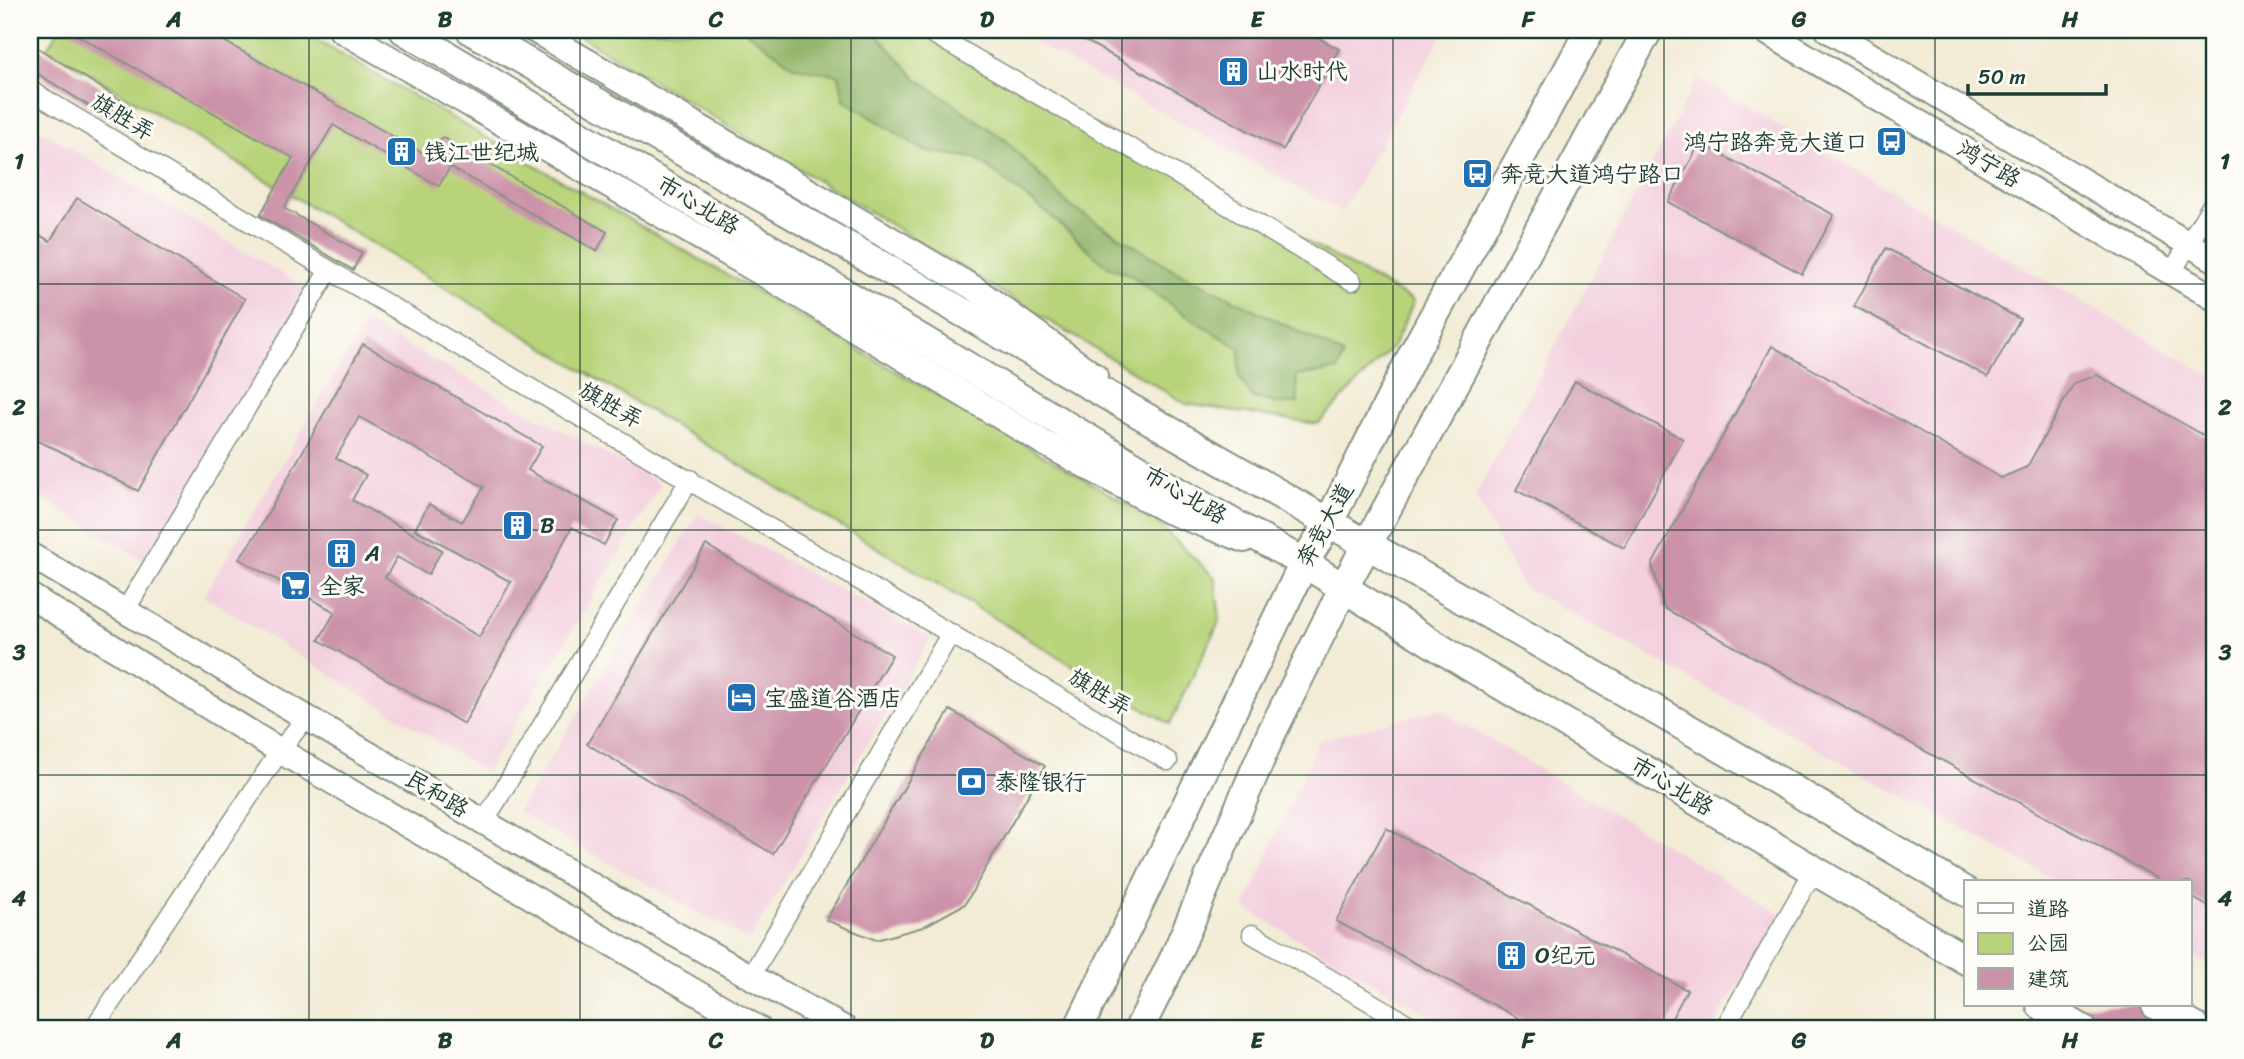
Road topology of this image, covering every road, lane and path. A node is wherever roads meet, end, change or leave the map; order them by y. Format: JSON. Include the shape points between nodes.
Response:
{"nodes":[{"id":1,"x":341,"y":30,"type":"edge"},
{"id":2,"x":404,"y":30,"type":"edge"},
{"id":3,"x":471,"y":30,"type":"edge"},
{"id":4,"x":534,"y":30,"type":"edge"},
{"id":5,"x":926,"y":30,"type":"edge"},
{"id":6,"x":1590,"y":30,"type":"edge"},
{"id":7,"x":1648,"y":30,"type":"edge"},
{"id":8,"x":1763,"y":30,"type":"edge"},
{"id":9,"x":1828,"y":30,"type":"edge"},
{"id":10,"x":30,"y":90,"type":"edge"},
{"id":11,"x":2214,"y":201,"type":"edge"},
{"id":12,"x":2189,"y":244,"type":"junction"},
{"id":13,"x":2214,"y":259,"type":"edge"},
{"id":14,"x":329,"y":270,"type":"junction"},
{"id":15,"x":2172,"y":272,"type":"junction"},
{"id":16,"x":1352,"y":281,"type":"dead end"},
{"id":17,"x":2214,"y":298,"type":"edge"},
{"id":18,"x":1169,"y":430,"type":"junction"},
{"id":19,"x":690,"y":479,"type":"junction"},
{"id":20,"x":1329,"y":522,"type":"junction"},
{"id":21,"x":1367,"y":544,"type":"junction"},
{"id":22,"x":30,"y":555,"type":"edge"},
{"id":23,"x":1304,"y":563,"type":"junction"},
{"id":24,"x":1344,"y":587,"type":"junction"},
{"id":25,"x":30,"y":596,"type":"edge"},
{"id":26,"x":125,"y":611,"type":"junction"},
{"id":27,"x":951,"y":633,"type":"junction"},
{"id":28,"x":307,"y":716,"type":"junction"},
{"id":29,"x":280,"y":751,"type":"junction"},
{"id":30,"x":1168,"y":761,"type":"dead end"},
{"id":31,"x":484,"y":822,"type":"junction"},
{"id":32,"x":1814,"y":870,"type":"junction"},
{"id":33,"x":1964,"y":891,"type":"edge"},
{"id":34,"x":1252,"y":934,"type":"dead end"},
{"id":35,"x":1964,"y":959,"type":"edge"},
{"id":36,"x":751,"y":976,"type":"junction"},
{"id":37,"x":2043,"y":1006,"type":"edge"},
{"id":38,"x":2158,"y":1006,"type":"edge"},
{"id":39,"x":2214,"y":1022,"type":"edge"},
{"id":40,"x":2189,"y":1024,"type":"edge"},
{"id":41,"x":93,"y":1029,"type":"edge"},
{"id":42,"x":759,"y":1029,"type":"edge"},
{"id":43,"x":845,"y":1029,"type":"edge"},
{"id":44,"x":1078,"y":1029,"type":"edge"},
{"id":45,"x":1139,"y":1029,"type":"edge"},
{"id":46,"x":1417,"y":1029,"type":"edge"},
{"id":47,"x":1724,"y":1029,"type":"edge"},
{"id":48,"x":2082,"y":1029,"type":"edge"}],
"edges":[{"from":1,"to":23,"type":"main road","via":[[1044,443],[1168,511]]},
{"from":2,"to":23,"type":"main road","name":"市心北路"},
{"from":3,"to":18,"type":"main road","name":"市心北路"},
{"from":4,"to":18,"type":"main road","via":[[974,288]]},
{"from":5,"to":16,"type":"street"},
{"from":6,"to":20,"type":"main road","name":"奔竞大道","via":[[1412,356]]},
{"from":7,"to":21,"type":"main road","name":"奔竞大道"},
{"from":8,"to":15,"type":"main road","name":"鸿宁路"},
{"from":9,"to":12,"type":"main road","name":"鸿宁路"},
{"from":10,"to":14,"type":"street","name":"旗胜弄"},
{"from":11,"to":12,"type":"street"},
{"from":12,"to":13,"type":"main road","name":"鸿宁路"},
{"from":12,"to":15,"type":"street"},
{"from":14,"to":19,"type":"street","name":"旗胜弄"},
{"from":14,"to":26,"type":"street"},
{"from":15,"to":17,"type":"main road","name":"鸿宁路"},
{"from":18,"to":20,"type":"main road","name":"市心北路"},
{"from":19,"to":27,"type":"street","name":"旗胜弄"},
{"from":19,"to":31,"type":"street"},
{"from":20,"to":21,"type":"main road","name":"市心北路"},
{"from":20,"to":23,"type":"main road","name":"奔竞大道"},
{"from":21,"to":24,"type":"main road","name":"奔竞大道"},
{"from":21,"to":33,"type":"main road","name":"市心北路"},
{"from":22,"to":26,"type":"main road","name":"民和路"},
{"from":23,"to":24,"type":"main road","name":"市心北路"},
{"from":23,"to":44,"type":"main road","name":"奔竞大道"},
{"from":24,"to":32,"type":"main road","name":"市心北路"},
{"from":24,"to":45,"type":"main road","name":"奔竞大道","via":[[1271,734]]},
{"from":25,"to":29,"type":"main road","name":"民和路"},
{"from":26,"to":28,"type":"main road","name":"民和路"},
{"from":27,"to":30,"type":"street","name":"旗胜弄"},
{"from":27,"to":36,"type":"street"},
{"from":28,"to":29,"type":"street"},
{"from":28,"to":31,"type":"main road","name":"民和路"},
{"from":29,"to":41,"type":"street"},
{"from":29,"to":42,"type":"main road","name":"民和路"},
{"from":31,"to":36,"type":"main road","name":"民和路"},
{"from":32,"to":35,"type":"main road","name":"市心北路"},
{"from":32,"to":47,"type":"street"},
{"from":34,"to":46,"type":"street"},
{"from":36,"to":43,"type":"main road","name":"民和路"},
{"from":37,"to":48,"type":"main road"},
{"from":38,"to":40,"type":"main road"},
{"from":39,"to":40,"type":"main road"}]}
